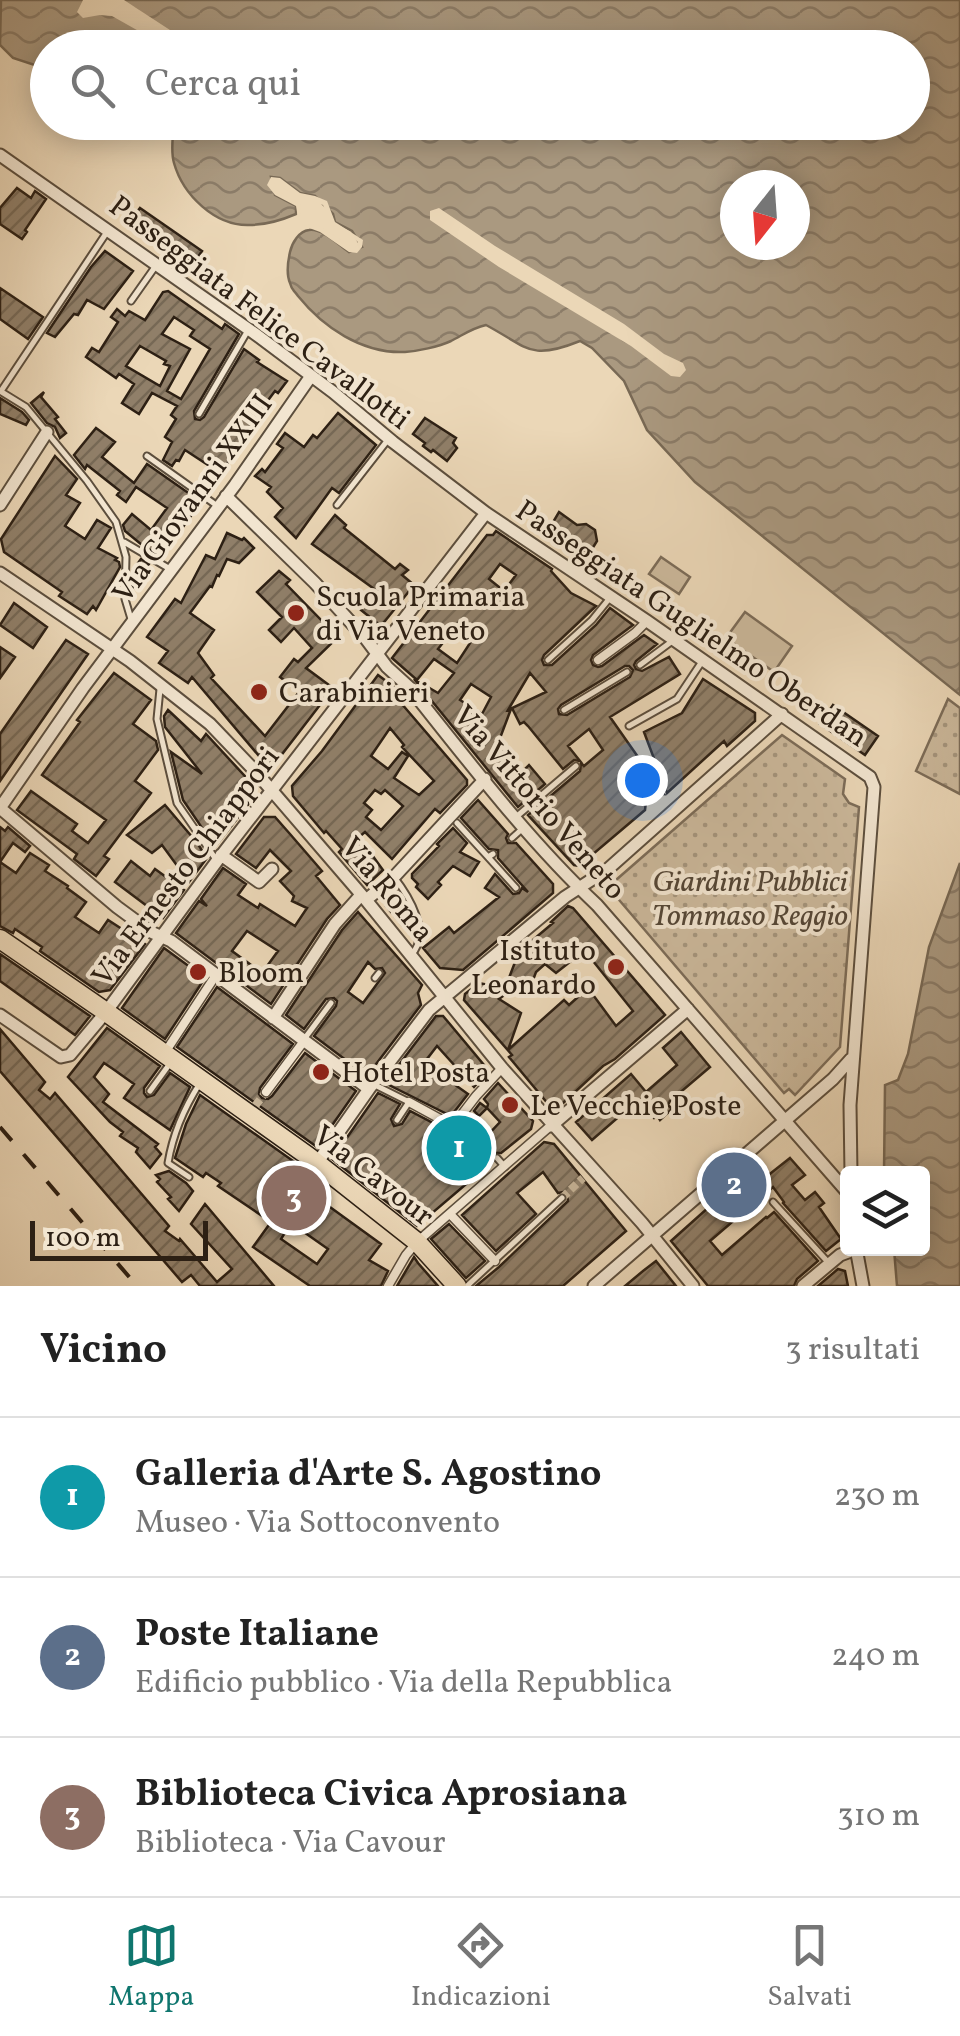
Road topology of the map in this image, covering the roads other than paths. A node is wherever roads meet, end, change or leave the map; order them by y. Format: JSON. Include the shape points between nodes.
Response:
{"nodes":[{"id":1,"x":0,"y":154,"type":"edge"},
{"id":2,"x":109,"y":230,"type":"junction"},
{"id":3,"x":157,"y":265,"type":"junction"},
{"id":4,"x":131,"y":302,"type":"dead end"},
{"id":5,"x":248,"y":330,"type":"junction"},
{"id":6,"x":311,"y":376,"type":"junction"},
{"id":7,"x":0,"y":391,"type":"edge"},
{"id":8,"x":199,"y":414,"type":"dead end"},
{"id":9,"x":47,"y":432,"type":"junction"},
{"id":10,"x":389,"y":439,"type":"junction"},
{"id":11,"x":147,"y":456,"type":"dead end"},
{"id":12,"x":222,"y":502,"type":"junction"},
{"id":13,"x":0,"y":504,"type":"edge"},
{"id":14,"x":337,"y":505,"type":"dead end"},
{"id":15,"x":486,"y":513,"type":"junction"},
{"id":16,"x":122,"y":540,"type":"junction"},
{"id":17,"x":171,"y":570,"type":"junction"},
{"id":18,"x":0,"y":572,"type":"edge"},
{"id":19,"x":611,"y":597,"type":"junction"},
{"id":20,"x":646,"y":621,"type":"junction"},
{"id":21,"x":132,"y":622,"type":"junction"},
{"id":22,"x":673,"y":640,"type":"junction"},
{"id":23,"x":112,"y":649,"type":"junction"},
{"id":24,"x":377,"y":654,"type":"junction"},
{"id":25,"x":548,"y":660,"type":"dead end"},
{"id":26,"x":598,"y":660,"type":"dead end"},
{"id":27,"x":703,"y":660,"type":"junction"},
{"id":28,"x":640,"y":664,"type":"dead end"},
{"id":29,"x":627,"y":672,"type":"dead end"},
{"id":30,"x":162,"y":684,"type":"junction"},
{"id":31,"x":564,"y":710,"type":"dead end"},
{"id":32,"x":782,"y":714,"type":"junction"},
{"id":33,"x":629,"y":726,"type":"dead end"},
{"id":34,"x":576,"y":766,"type":"dead end"},
{"id":35,"x":484,"y":778,"type":"junction"},
{"id":36,"x":272,"y":792,"type":"junction"},
{"id":37,"x":0,"y":808,"type":"edge"},
{"id":38,"x":456,"y":822,"type":"dead end"},
{"id":39,"x":520,"y":822,"type":"junction"},
{"id":40,"x":512,"y":838,"type":"dead end"},
{"id":41,"x":219,"y":858,"type":"junction"},
{"id":42,"x":272,"y":869,"type":"dead end"},
{"id":43,"x":394,"y":878,"type":"junction"},
{"id":44,"x":516,"y":888,"type":"dead end"},
{"id":45,"x":580,"y":888,"type":"junction"},
{"id":46,"x":364,"y":897,"type":"junction"},
{"id":47,"x":163,"y":936,"type":"junction"},
{"id":48,"x":0,"y":940,"type":"edge"},
{"id":49,"x":405,"y":954,"type":"junction"},
{"id":50,"x":216,"y":976,"type":"junction"},
{"id":51,"x":445,"y":996,"type":"junction"},
{"id":52,"x":331,"y":1003,"type":"dead end"},
{"id":53,"x":688,"y":1009,"type":"junction"},
{"id":54,"x":106,"y":1012,"type":"junction"},
{"id":55,"x":0,"y":1014,"type":"edge"},
{"id":56,"x":272,"y":1018,"type":"junction"},
{"id":57,"x":304,"y":1041,"type":"junction"},
{"id":58,"x":854,"y":1051,"type":"junction"},
{"id":59,"x":168,"y":1057,"type":"junction"},
{"id":60,"x":502,"y":1068,"type":"junction"},
{"id":61,"x":202,"y":1080,"type":"junction"},
{"id":62,"x":371,"y":1086,"type":"junction"},
{"id":63,"x":822,"y":1088,"type":"junction"},
{"id":64,"x":150,"y":1092,"type":"dead end"},
{"id":65,"x":266,"y":1092,"type":"tunnel mouth"},
{"id":66,"x":409,"y":1102,"type":"junction"},
{"id":67,"x":850,"y":1105,"type":"junction"},
{"id":68,"x":397,"y":1120,"type":"dead end"},
{"id":69,"x":783,"y":1121,"type":"junction"},
{"id":70,"x":551,"y":1126,"type":"junction"},
{"id":71,"x":476,"y":1133,"type":"dead end"},
{"id":72,"x":482,"y":1140,"type":"dead end"},
{"id":73,"x":497,"y":1158,"type":"dead end"},
{"id":74,"x":317,"y":1164,"type":"junction"},
{"id":75,"x":505,"y":1166,"type":"junction"},
{"id":76,"x":851,"y":1166,"type":"edge"},
{"id":77,"x":592,"y":1167,"type":"junction"},
{"id":78,"x":189,"y":1177,"type":"dead end"},
{"id":79,"x":583,"y":1178,"type":"tunnel mouth"},
{"id":80,"x":840,"y":1184,"type":"edge"},
{"id":81,"x":562,"y":1198,"type":"tunnel mouth"},
{"id":82,"x":773,"y":1202,"type":"dead end"},
{"id":83,"x":450,"y":1214,"type":"junction"},
{"id":84,"x":652,"y":1236,"type":"junction"},
{"id":85,"x":417,"y":1242,"type":"junction"},
{"id":86,"x":840,"y":1256,"type":"edge"},
{"id":87,"x":857,"y":1256,"type":"edge"},
{"id":88,"x":495,"y":1261,"type":"junction"},
{"id":89,"x":829,"y":1264,"type":"junction"},
{"id":90,"x":388,"y":1286,"type":"edge"},
{"id":91,"x":457,"y":1286,"type":"edge"},
{"id":92,"x":468,"y":1286,"type":"edge"},
{"id":93,"x":594,"y":1286,"type":"edge"},
{"id":94,"x":692,"y":1286,"type":"edge"},
{"id":95,"x":803,"y":1286,"type":"edge"},
{"id":96,"x":863,"y":1286,"type":"edge"}],
"edges":[{"from":1,"to":2,"type":"street","name":"Passeggiata Felice Cavallotti"},
{"from":2,"to":3,"type":"street","name":"Passeggiata Felice Cavallotti"},
{"from":2,"to":7,"type":"lane"},
{"from":3,"to":4,"type":"lane"},
{"from":3,"to":5,"type":"street","name":"Passeggiata Felice Cavallotti"},
{"from":5,"to":6,"type":"street","name":"Passeggiata Felice Cavallotti"},
{"from":5,"to":8,"type":"lane"},
{"from":6,"to":10,"type":"street","name":"Passeggiata Felice Cavallotti"},
{"from":6,"to":12,"type":"street","name":"Via Giovanni XXIII"},
{"from":7,"to":9,"type":"lane","via":[[26,407]]},
{"from":9,"to":13,"type":"street"},
{"from":9,"to":16,"type":"lane","via":[[116,522]]},
{"from":10,"to":14,"type":"lane"},
{"from":10,"to":15,"type":"street","name":"Passeggiata Felice Cavallotti"},
{"from":11,"to":12,"type":"lane"},
{"from":12,"to":17,"type":"street","name":"Via Giovanni XXIII"},
{"from":12,"to":24,"type":"street","name":"Via Vittorio Veneto","via":[[315,583]]},
{"from":15,"to":19,"type":"street","name":"Passeggiata Guglielmo Oberdan"},
{"from":15,"to":24,"type":"street","name":"Via Ernesto Chiappori"},
{"from":16,"to":17,"type":"lane"},
{"from":16,"to":21,"type":"lane"},
{"from":17,"to":21,"type":"street","name":"Via Giovanni XXIII"},
{"from":18,"to":23,"type":"street","name":"Via Roma"},
{"from":19,"to":20,"type":"street","name":"Passeggiata Guglielmo Oberdan"},
{"from":19,"to":25,"type":"lane"},
{"from":20,"to":22,"type":"street","name":"Passeggiata Guglielmo Oberdan"},
{"from":20,"to":26,"type":"street"},
{"from":21,"to":23,"type":"street","name":"Via Giovanni XXIII"},
{"from":22,"to":27,"type":"street","name":"Passeggiata Guglielmo Oberdan"},
{"from":22,"to":28,"type":"lane"},
{"from":23,"to":30,"type":"street","name":"Via Roma"},
{"from":23,"to":37,"type":"street","name":"Via Giovanni XXIII"},
{"from":24,"to":35,"type":"street","name":"Via Vittorio Veneto"},
{"from":24,"to":36,"type":"street","name":"Via Ernesto Chiappori"},
{"from":27,"to":32,"type":"street","name":"Passeggiata Guglielmo Oberdan"},
{"from":27,"to":33,"type":"lane","via":[[677,698]]},
{"from":29,"to":31,"type":"lane"},
{"from":30,"to":36,"type":"street","name":"Via Roma","via":[[210,724]]},
{"from":30,"to":41,"type":"lane","via":[[157,719],[177,804]]},
{"from":32,"to":45,"type":"street"},
{"from":32,"to":58,"type":"street","name":"Passeggiata Guglielmo Oberdan","via":[[868,775],[874,787]]},
{"from":34,"to":39,"type":"lane"},
{"from":35,"to":39,"type":"street","name":"Via Vittorio Veneto"},
{"from":35,"to":43,"type":"street"},
{"from":36,"to":41,"type":"street","name":"Via Ernesto Chiappori"},
{"from":36,"to":46,"type":"street","name":"Via Roma"},
{"from":37,"to":47,"type":"street","via":[[98,892]]},
{"from":38,"to":44,"type":"lane"},
{"from":39,"to":40,"type":"lane"},
{"from":39,"to":45,"type":"street","name":"Via Vittorio Veneto"},
{"from":41,"to":42,"type":"street","via":[[259,882]]},
{"from":41,"to":47,"type":"street","name":"Via Ernesto Chiappori"},
{"from":43,"to":46,"type":"street"},
{"from":43,"to":49,"type":"lane","via":[[418,922],[416,949]]},
{"from":45,"to":51,"type":"street"},
{"from":45,"to":53,"type":"street","name":"Via Vittorio Veneto"},
{"from":46,"to":49,"type":"street","name":"Via Roma"},
{"from":46,"to":56,"type":"street","via":[[334,924]]},
{"from":47,"to":50,"type":"street"},
{"from":47,"to":54,"type":"street","name":"Via Ernesto Chiappori"},
{"from":48,"to":54,"type":"main road","name":"Via Cavour"},
{"from":49,"to":51,"type":"street","name":"Via Roma"},
{"from":50,"to":56,"type":"street"},
{"from":50,"to":59,"type":"street"},
{"from":51,"to":60,"type":"street","name":"Via Roma"},
{"from":51,"to":62,"type":"street"},
{"from":52,"to":57,"type":"lane"},
{"from":53,"to":69,"type":"street","name":"Via Vittorio Veneto"},
{"from":53,"to":70,"type":"street"},
{"from":54,"to":55,"type":"street","name":"Via Ernesto Chiappori","via":[[70,1056],[62,1057]]},
{"from":54,"to":59,"type":"main road","name":"Via Cavour"},
{"from":56,"to":57,"type":"street"},
{"from":57,"to":62,"type":"street"},
{"from":57,"to":65,"type":"street"},
{"from":58,"to":63,"type":"street"},
{"from":58,"to":67,"type":"street"},
{"from":59,"to":61,"type":"main road","name":"Via Cavour"},
{"from":59,"to":64,"type":"lane"},
{"from":60,"to":66,"type":"street","via":[[453,1126]]},
{"from":60,"to":70,"type":"street","name":"Via Roma"},
{"from":61,"to":74,"type":"main road","name":"Via Cavour","via":[[252,1110]]},
{"from":61,"to":78,"type":"lane","via":[[181,1118],[168,1163]]},
{"from":62,"to":66,"type":"lane"},
{"from":62,"to":74,"type":"street"},
{"from":63,"to":67,"type":"street","via":[[837,1090]]},
{"from":63,"to":69,"type":"street"},
{"from":66,"to":68,"type":"lane"},
{"from":67,"to":76,"type":"street"},
{"from":69,"to":80,"type":"street","name":"Via Vittorio Veneto"},
{"from":69,"to":84,"type":"street"},
{"from":70,"to":75,"type":"street"},
{"from":70,"to":77,"type":"street","name":"Via Roma"},
{"from":71,"to":72,"type":"lane"},
{"from":73,"to":75,"type":"lane"},
{"from":74,"to":85,"type":"main road","name":"Via Cavour"},
{"from":75,"to":83,"type":"street"},
{"from":77,"to":79,"type":"street"},
{"from":77,"to":84,"type":"street","name":"Via Roma"},
{"from":81,"to":88,"type":"lane"},
{"from":82,"to":89,"type":"lane"},
{"from":83,"to":85,"type":"street"},
{"from":83,"to":88,"type":"street"},
{"from":84,"to":93,"type":"street"},
{"from":84,"to":94,"type":"street","name":"Via Roma"},
{"from":85,"to":90,"type":"street"},
{"from":85,"to":91,"type":"main road","name":"Via Cavour"},
{"from":86,"to":89,"type":"street"},
{"from":87,"to":96,"type":"street"},
{"from":88,"to":92,"type":"lane"},
{"from":89,"to":95,"type":"street"}]}
